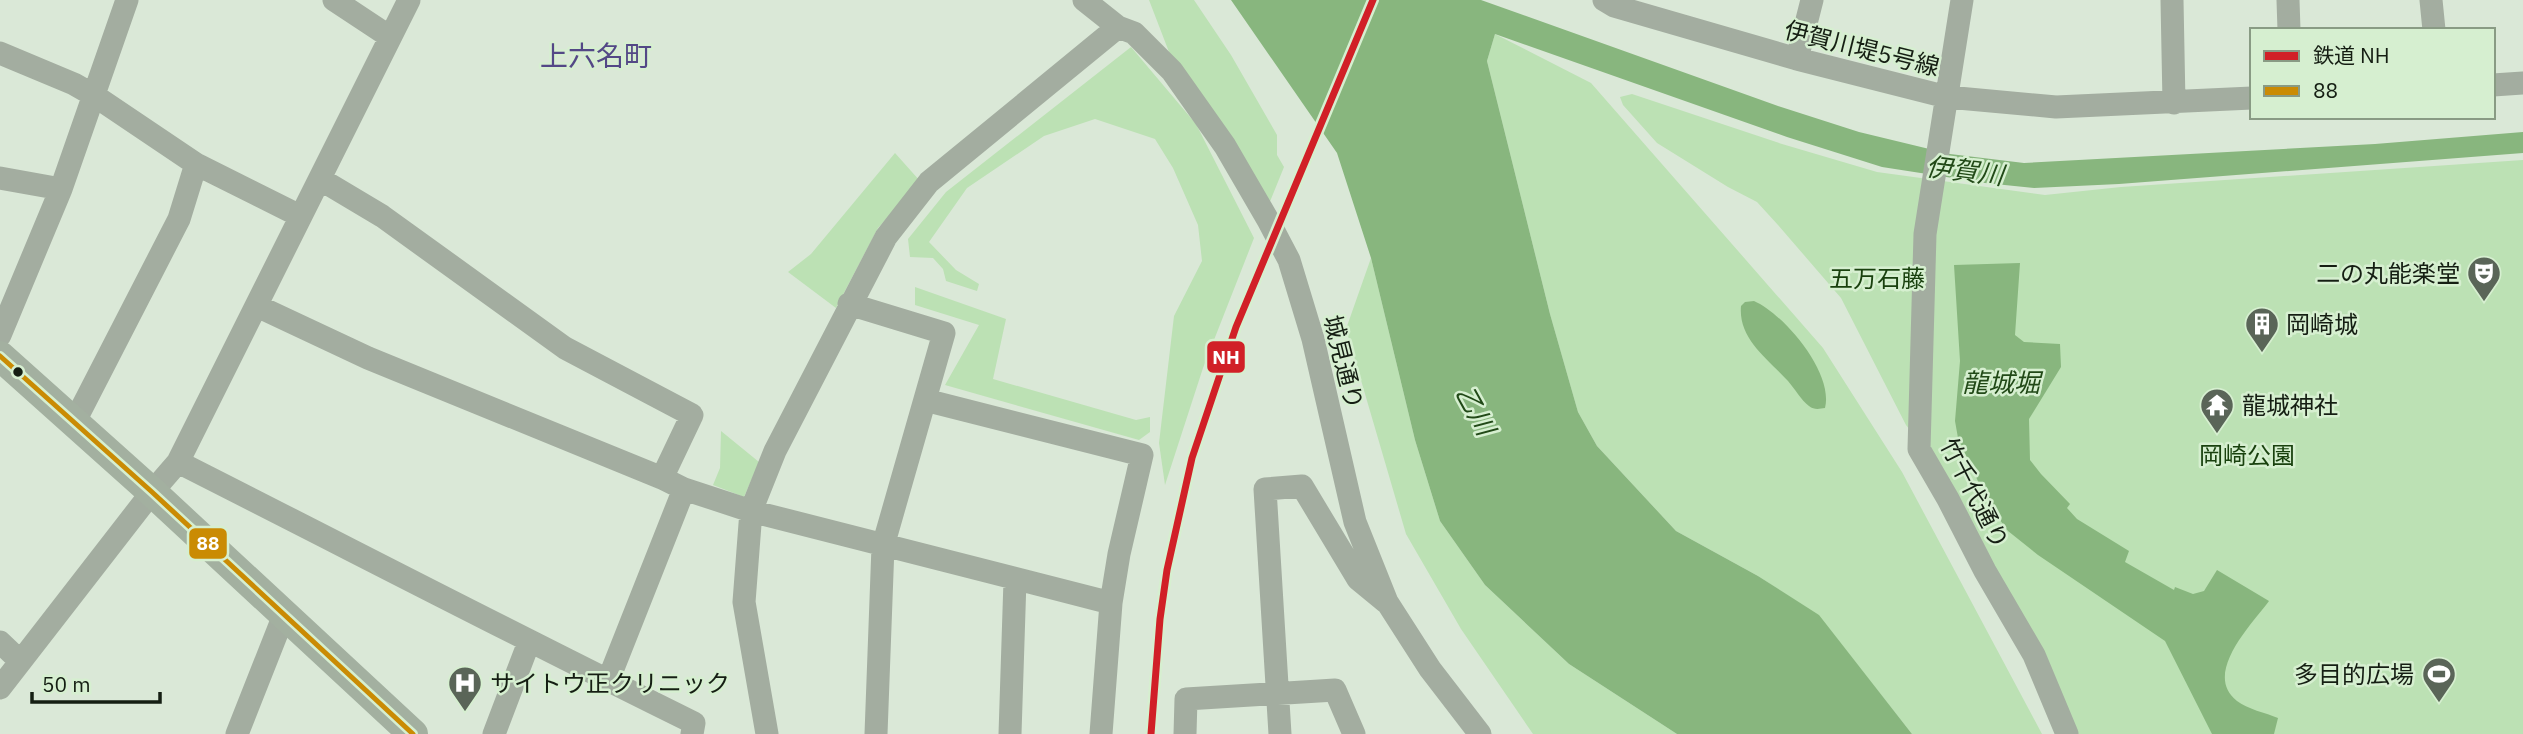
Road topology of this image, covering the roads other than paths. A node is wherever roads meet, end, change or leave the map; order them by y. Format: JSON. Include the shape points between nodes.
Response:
{"nodes":[{"id":1,"x":127,"y":0,"type":"edge"},
{"id":2,"x":334,"y":0,"type":"edge"},
{"id":3,"x":409,"y":0,"type":"edge"},
{"id":4,"x":1084,"y":0,"type":"edge"},
{"id":5,"x":1604,"y":0,"type":"edge"},
{"id":6,"x":1812,"y":0,"type":"edge"},
{"id":7,"x":1962,"y":0,"type":"edge"},
{"id":8,"x":2172,"y":0,"type":"edge"},
{"id":9,"x":2288,"y":0,"type":"edge"},
{"id":10,"x":2431,"y":0,"type":"edge"},
{"id":11,"x":1118,"y":27,"type":"junction"},
{"id":12,"x":2289,"y":28,"type":"edge"},
{"id":13,"x":2434,"y":28,"type":"edge"},
{"id":14,"x":390,"y":37,"type":"junction"},
{"id":15,"x":0,"y":53,"type":"edge"},
{"id":16,"x":1797,"y":59,"type":"junction"},
{"id":17,"x":2523,"y":83,"type":"edge"},
{"id":18,"x":2495,"y":85,"type":"edge"},
{"id":19,"x":95,"y":96,"type":"junction"},
{"id":20,"x":1947,"y":97,"type":"junction"},
{"id":21,"x":2250,"y":98,"type":"edge"},
{"id":22,"x":2174,"y":103,"type":"junction"},
{"id":23,"x":196,"y":164,"type":"junction"},
{"id":24,"x":0,"y":178,"type":"edge"},
{"id":25,"x":320,"y":179,"type":"junction"},
{"id":26,"x":61,"y":189,"type":"junction"},
{"id":27,"x":300,"y":216,"type":"junction"},
{"id":28,"x":849,"y":304,"type":"junction"},
{"id":29,"x":257,"y":306,"type":"junction"},
{"id":30,"x":0,"y":335,"type":"edge"},
{"id":31,"x":0,"y":356,"type":"edge"},
{"id":32,"x":925,"y":400,"type":"junction"},
{"id":33,"x":74,"y":422,"type":"junction"},
{"id":34,"x":178,"y":462,"type":"junction"},
{"id":35,"x":662,"y":478,"type":"junction"},
{"id":36,"x":684,"y":489,"type":"junction"},
{"id":37,"x":152,"y":492,"type":"junction"},
{"id":38,"x":751,"y":511,"type":"junction"},
{"id":39,"x":883,"y":546,"type":"junction"},
{"id":40,"x":1015,"y":580,"type":"junction"},
{"id":41,"x":1387,"y":602,"type":"junction"},
{"id":42,"x":1111,"y":603,"type":"junction"},
{"id":43,"x":284,"y":615,"type":"junction"},
{"id":44,"x":0,"y":642,"type":"edge"},
{"id":45,"x":529,"y":642,"type":"junction"},
{"id":46,"x":20,"y":661,"type":"junction"},
{"id":47,"x":608,"y":681,"type":"junction"},
{"id":48,"x":0,"y":688,"type":"edge"},
{"id":49,"x":1278,"y":693,"type":"junction"},
{"id":50,"x":237,"y":734,"type":"edge"},
{"id":51,"x":413,"y":734,"type":"edge"},
{"id":52,"x":494,"y":734,"type":"edge"},
{"id":53,"x":692,"y":734,"type":"edge"},
{"id":54,"x":767,"y":734,"type":"edge"},
{"id":55,"x":876,"y":734,"type":"edge"},
{"id":56,"x":1010,"y":734,"type":"edge"},
{"id":57,"x":1101,"y":734,"type":"edge"},
{"id":58,"x":1185,"y":734,"type":"edge"},
{"id":59,"x":1280,"y":734,"type":"edge"},
{"id":60,"x":1354,"y":734,"type":"edge"},
{"id":61,"x":1480,"y":734,"type":"edge"},
{"id":62,"x":2067,"y":734,"type":"edge"}],
"edges":[{"from":1,"to":19,"type":"street"},
{"from":2,"to":14,"type":"street"},
{"from":3,"to":14,"type":"street"},
{"from":4,"to":11,"type":"street","name":"城見通り"},
{"from":5,"to":16,"type":"street","name":"伊賀川堤5号線"},
{"from":6,"to":16,"type":"street"},
{"from":7,"to":20,"type":"street","name":"竹千代通り"},
{"from":8,"to":22,"type":"street"},
{"from":9,"to":12,"type":"street"},
{"from":10,"to":13,"type":"street"},
{"from":11,"to":28,"type":"street","via":[[929,182],[886,237]]},
{"from":11,"to":41,"type":"street","name":"城見通り","via":[[1133,33],[1172,71],[1225,146],[1289,260],[1313,339],[1355,522]]},
{"from":14,"to":25,"type":"street"},
{"from":15,"to":19,"type":"street"},
{"from":16,"to":20,"type":"street","name":"伊賀川堤5号線"},
{"from":17,"to":18,"type":"street"},
{"from":19,"to":23,"type":"street"},
{"from":19,"to":26,"type":"street"},
{"from":20,"to":22,"type":"street","name":"伊賀川堤5号線","via":[[2056,107]]},
{"from":20,"to":62,"type":"street","name":"竹千代通り","via":[[1925,234],[1919,449],[2034,655]]},
{"from":21,"to":22,"type":"street","name":"伊賀川堤5号線"},
{"from":23,"to":27,"type":"street"},
{"from":23,"to":33,"type":"street","via":[[179,219]]},
{"from":24,"to":26,"type":"street"},
{"from":25,"to":27,"type":"street"},
{"from":25,"to":35,"type":"street","via":[[382,216],[565,348],[692,415]]},
{"from":26,"to":30,"type":"street"},
{"from":27,"to":29,"type":"street"},
{"from":28,"to":32,"type":"street","via":[[944,333]]},
{"from":28,"to":38,"type":"street","via":[[775,451]]},
{"from":29,"to":34,"type":"street"},
{"from":29,"to":35,"type":"street","via":[[368,358]]},
{"from":31,"to":33,"type":"main road"},
{"from":32,"to":39,"type":"street"},
{"from":32,"to":42,"type":"street","via":[[1142,455]]},
{"from":33,"to":37,"type":"main road"},
{"from":34,"to":37,"type":"street"},
{"from":34,"to":45,"type":"street"},
{"from":35,"to":36,"type":"street"},
{"from":36,"to":38,"type":"street"},
{"from":36,"to":47,"type":"street"},
{"from":37,"to":43,"type":"main road"},
{"from":37,"to":46,"type":"street"},
{"from":38,"to":39,"type":"street"},
{"from":38,"to":54,"type":"street","via":[[744,602]]},
{"from":39,"to":40,"type":"street"},
{"from":39,"to":55,"type":"street"},
{"from":40,"to":42,"type":"street"},
{"from":40,"to":56,"type":"street"},
{"from":41,"to":49,"type":"street","via":[[1358,579],[1302,486],[1265,489]]},
{"from":41,"to":61,"type":"street","name":"城見通り"},
{"from":42,"to":57,"type":"street"},
{"from":43,"to":50,"type":"street"},
{"from":43,"to":51,"type":"main road"},
{"from":44,"to":46,"type":"street"},
{"from":45,"to":47,"type":"street"},
{"from":45,"to":52,"type":"street"},
{"from":46,"to":48,"type":"street"},
{"from":47,"to":53,"type":"street","via":[[694,723]]},
{"from":49,"to":58,"type":"street","via":[[1186,699]]},
{"from":49,"to":59,"type":"street"},
{"from":49,"to":60,"type":"street","via":[[1335,690]]}]}
